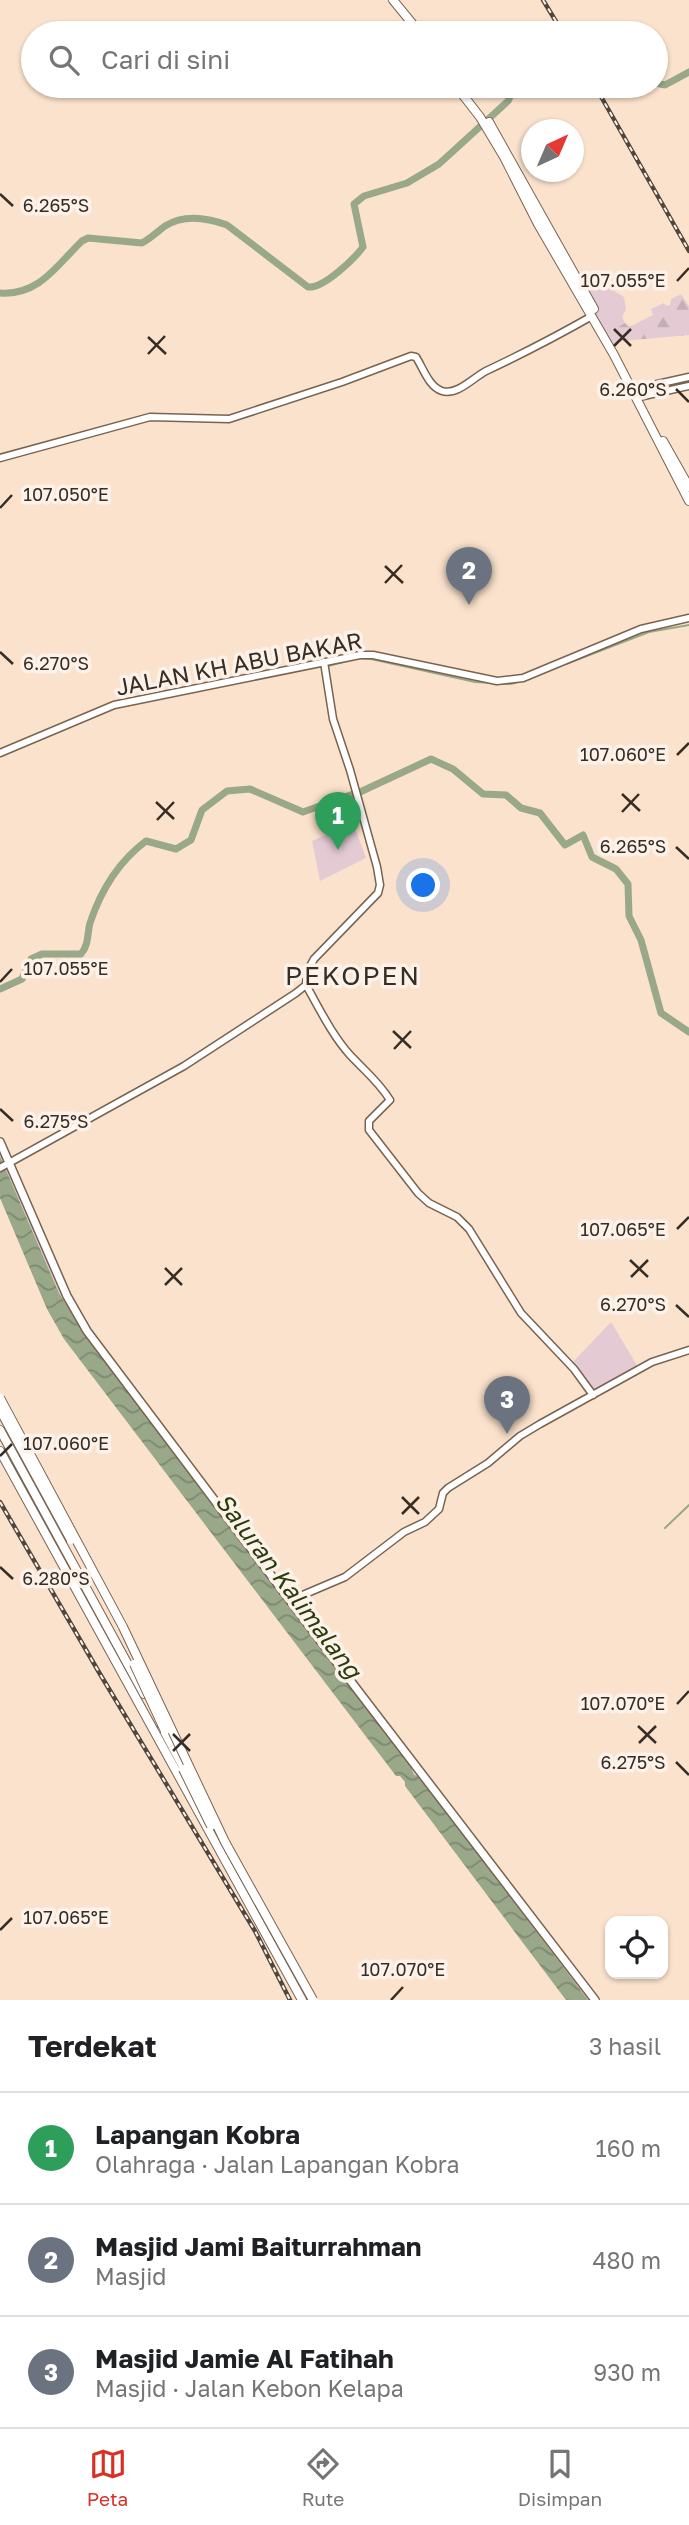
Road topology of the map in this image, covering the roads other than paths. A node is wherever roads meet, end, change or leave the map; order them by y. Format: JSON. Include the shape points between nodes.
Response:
{"nodes":[{"id":1,"x":387,"y":0,"type":"edge"},
{"id":2,"x":393,"y":0,"type":"edge"},
{"id":3,"x":404,"y":21,"type":"edge"},
{"id":4,"x":410,"y":21,"type":"edge"},
{"id":5,"x":469,"y":98,"type":"edge"},
{"id":6,"x":493,"y":132,"type":"junction"},
{"id":7,"x":592,"y":316,"type":"junction"},
{"id":8,"x":689,"y":377,"type":"edge"},
{"id":9,"x":689,"y":386,"type":"edge"},
{"id":10,"x":637,"y":393,"type":"junction"},
{"id":11,"x":0,"y":458,"type":"edge"},
{"id":12,"x":687,"y":489,"type":"edge"},
{"id":13,"x":689,"y":501,"type":"edge"},
{"id":14,"x":689,"y":618,"type":"edge"},
{"id":15,"x":324,"y":662,"type":"junction"},
{"id":16,"x":0,"y":753,"type":"edge"},
{"id":17,"x":306,"y":985,"type":"junction"},
{"id":18,"x":0,"y":1142,"type":"edge"},
{"id":19,"x":5,"y":1166,"type":"edge"},
{"id":20,"x":689,"y":1350,"type":"edge"},
{"id":21,"x":593,"y":1395,"type":"junction"},
{"id":22,"x":0,"y":1398,"type":"edge"},
{"id":23,"x":0,"y":1410,"type":"edge"},
{"id":24,"x":0,"y":1430,"type":"edge"},
{"id":25,"x":0,"y":1451,"type":"edge"},
{"id":26,"x":291,"y":1600,"type":"junction"},
{"id":27,"x":309,"y":2000,"type":"edge"},
{"id":28,"x":594,"y":2000,"type":"edge"}],
"edges":[{"from":1,"to":3,"type":"highway"},
{"from":2,"to":4,"type":"highway"},
{"from":5,"to":6,"type":"highway"},
{"from":6,"to":7,"type":"highway","via":[[538,224]]},
{"from":6,"to":10,"type":"highway"},
{"from":7,"to":11,"type":"street","via":[[452,391],[436,388],[411,356],[229,419],[150,417]]},
{"from":7,"to":12,"type":"highway"},
{"from":8,"to":10,"type":"street"},
{"from":9,"to":10,"type":"street"},
{"from":10,"to":12,"type":"highway"},
{"from":12,"to":13,"type":"highway"},
{"from":14,"to":15,"type":"street","name":"JALAN KH ABU BAKAR","via":[[641,629],[509,681],[373,654]]},
{"from":15,"to":16,"type":"street","name":"JALAN KH ABU BAKAR","via":[[114,705]]},
{"from":15,"to":17,"type":"street","via":[[333,719],[351,770],[380,888],[314,959]]},
{"from":17,"to":19,"type":"street","via":[[201,1055]]},
{"from":17,"to":21,"type":"street","via":[[340,1041],[390,1100],[369,1121],[369,1130],[418,1193],[469,1229],[521,1313]]},
{"from":18,"to":19,"type":"main road"},
{"from":19,"to":26,"type":"main road","via":[[87,1331]]},
{"from":20,"to":21,"type":"street","via":[[652,1362]]},
{"from":21,"to":26,"type":"street","via":[[520,1436],[448,1488],[435,1515],[404,1532],[345,1577]]},
{"from":22,"to":27,"type":"highway","bridge":true,"via":[[123,1627],[207,1806]]},
{"from":23,"to":27,"type":"highway","bridge":true,"via":[[118,1628],[202,1809]]},
{"from":24,"to":27,"type":"highway"},
{"from":25,"to":27,"type":"highway"},
{"from":26,"to":28,"type":"main road","via":[[404,1743]]}]}
